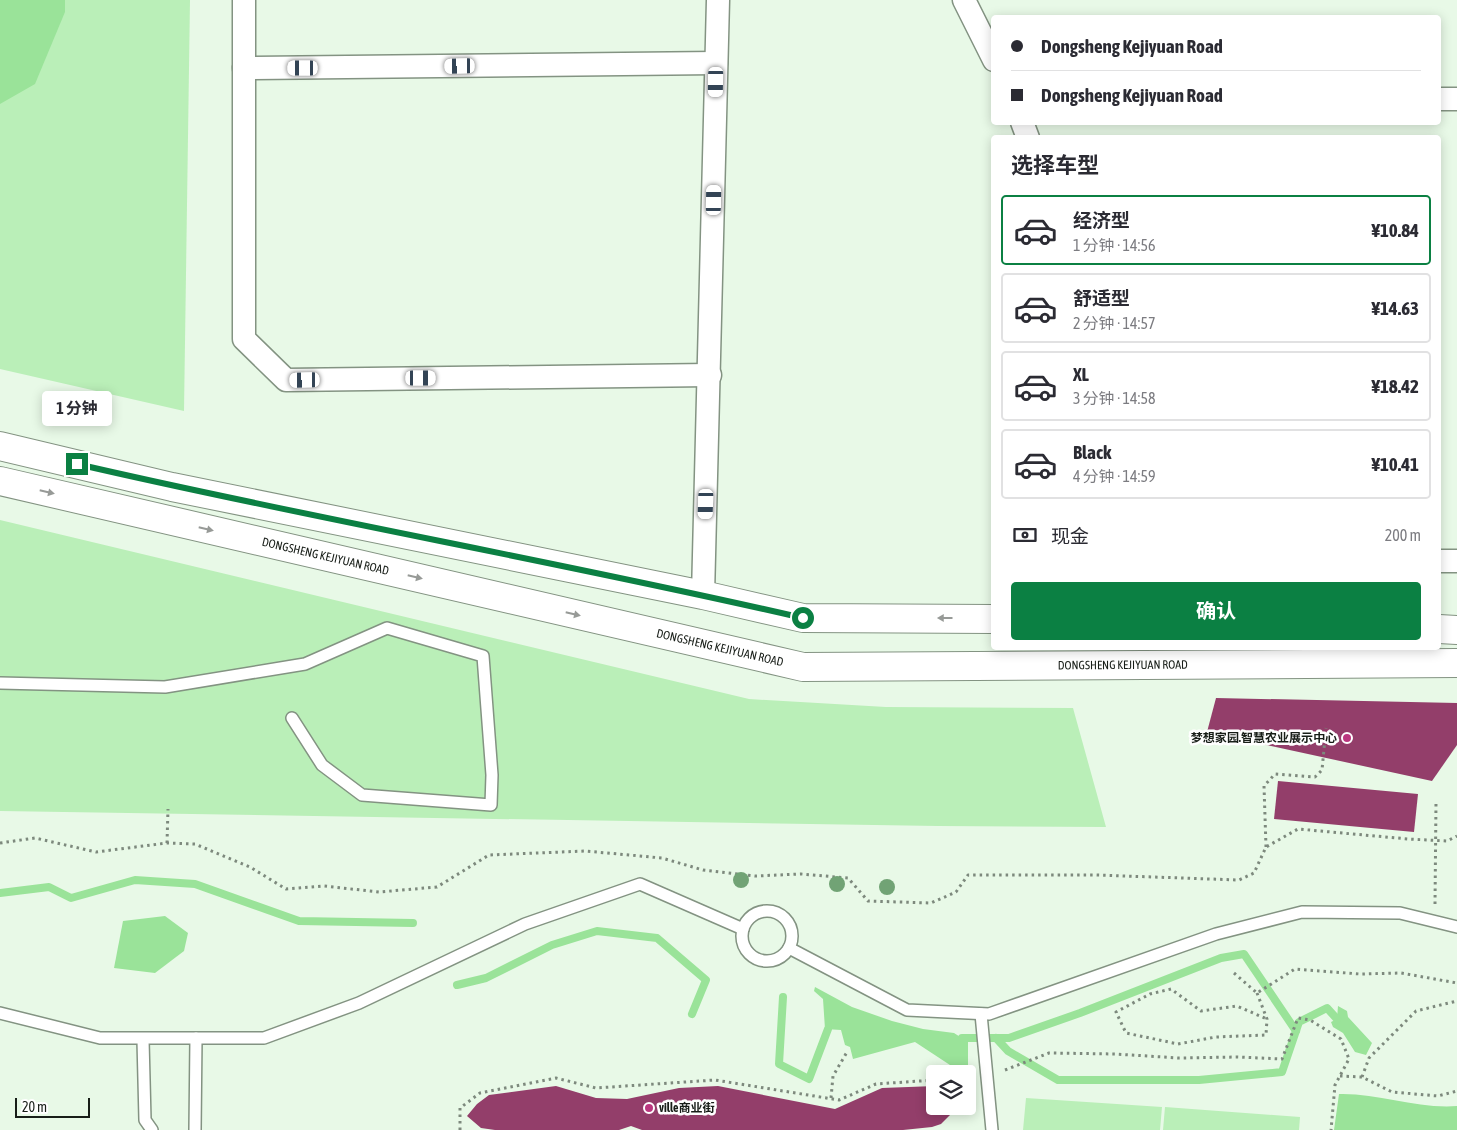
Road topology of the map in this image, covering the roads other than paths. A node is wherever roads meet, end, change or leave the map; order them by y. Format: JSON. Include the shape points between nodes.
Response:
{"nodes":[{"id":1,"x":244,"y":0,"type":"edge"},
{"id":2,"x":718,"y":0,"type":"edge"},
{"id":3,"x":964,"y":0,"type":"edge"},
{"id":4,"x":991,"y":54,"type":"edge"},
{"id":5,"x":716,"y":63,"type":"junction"},
{"id":6,"x":244,"y":68,"type":"junction"},
{"id":7,"x":1441,"y":99,"type":"edge"},
{"id":8,"x":1457,"y":99,"type":"edge"},
{"id":9,"x":710,"y":375,"type":"junction"},
{"id":10,"x":0,"y":446,"type":"edge"},
{"id":11,"x":0,"y":481,"type":"edge"},
{"id":12,"x":1441,"y":561,"type":"edge"},
{"id":13,"x":1457,"y":561,"type":"edge"},
{"id":14,"x":704,"y":595,"type":"junction"},
{"id":15,"x":991,"y":619,"type":"edge"},
{"id":16,"x":1441,"y":629,"type":"edge"},
{"id":17,"x":1457,"y":630,"type":"edge"},
{"id":18,"x":1457,"y":663,"type":"edge"},
{"id":19,"x":0,"y":683,"type":"edge"},
{"id":20,"x":292,"y":718,"type":"dead end"},
{"id":21,"x":1457,"y":927,"type":"edge"},
{"id":22,"x":743,"y":929,"type":"junction"},
{"id":23,"x":789,"y":948,"type":"junction"},
{"id":24,"x":0,"y":1013,"type":"edge"},
{"id":25,"x":981,"y":1017,"type":"junction"},
{"id":26,"x":196,"y":1038,"type":"junction"},
{"id":27,"x":143,"y":1040,"type":"junction"},
{"id":28,"x":152,"y":1130,"type":"edge"},
{"id":29,"x":195,"y":1130,"type":"edge"},
{"id":30,"x":992,"y":1130,"type":"edge"}],
"edges":[{"from":1,"to":6,"type":"street"},
{"from":2,"to":5,"type":"street"},
{"from":3,"to":4,"type":"street"},
{"from":5,"to":6,"type":"street"},
{"from":5,"to":9,"type":"street"},
{"from":6,"to":9,"type":"street","via":[[244,339],[286,380]]},
{"from":7,"to":8,"type":"street"},
{"from":9,"to":14,"type":"street"},
{"from":10,"to":14,"type":"street","via":[[172,487]]},
{"from":11,"to":18,"type":"street","name":"DONGSHENG KEJIYUAN ROAD","one_way":true,"via":[[803,667]]},
{"from":12,"to":13,"type":"street"},
{"from":15,"to":14,"type":"street","one_way":true,"via":[[803,618]]},
{"from":16,"to":17,"type":"street"},
{"from":19,"to":20,"type":"lane","via":[[165,687],[305,664],[387,628],[483,656],[492,775],[491,805],[362,795],[322,764]]},
{"from":21,"to":25,"type":"lane","via":[[1400,913],[1302,912],[1216,934]]},
{"from":22,"to":23,"type":"lane","via":[[744,947],[752,958],[770,962],[784,955]]},
{"from":22,"to":23,"type":"lane","via":[[753,914],[761,911],[778,913],[792,930]]},
{"from":22,"to":26,"type":"lane","via":[[640,884],[525,924],[359,1003],[264,1038]]},
{"from":23,"to":25,"type":"lane","via":[[907,1010]]},
{"from":24,"to":27,"type":"lane","via":[[100,1038]]},
{"from":25,"to":30,"type":"lane"},
{"from":26,"to":27,"type":"lane"},
{"from":26,"to":29,"type":"lane"},
{"from":27,"to":28,"type":"lane","via":[[145,1120]]}]}
